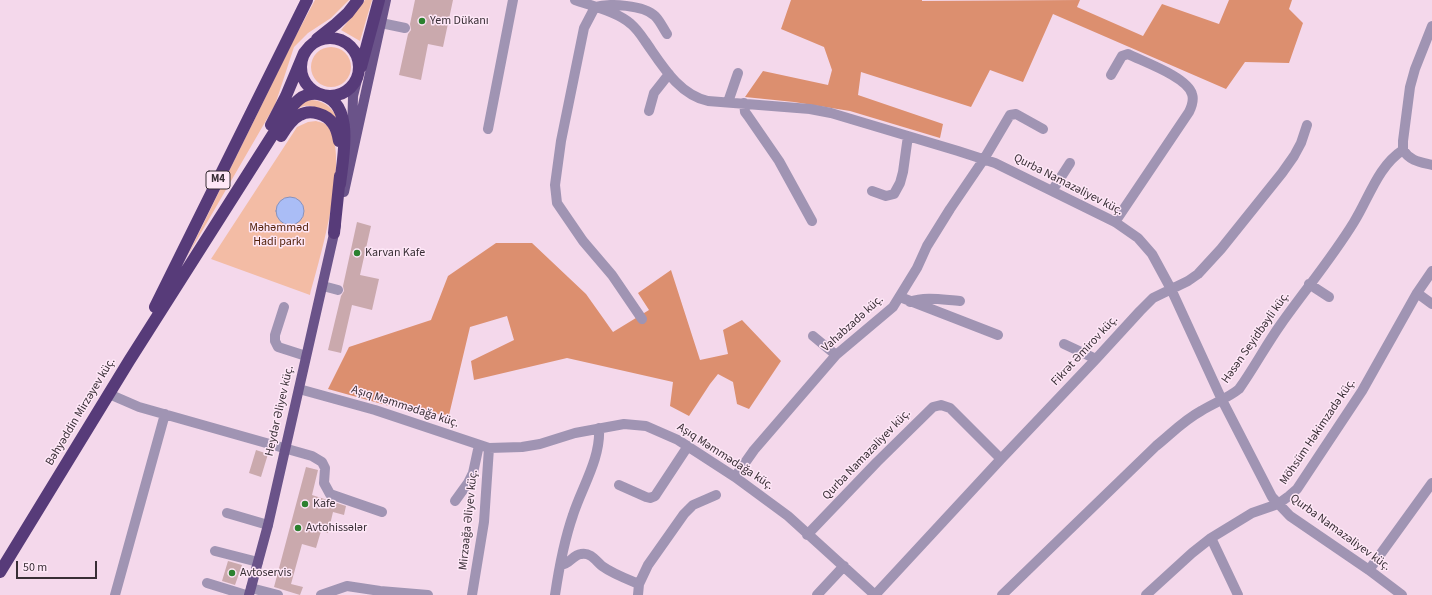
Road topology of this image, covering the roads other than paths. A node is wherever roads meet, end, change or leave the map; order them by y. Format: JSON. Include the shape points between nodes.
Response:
{"nodes":[{"id":1,"x":307,"y":0,"type":"edge"},
{"id":2,"x":358,"y":0,"type":"edge"},
{"id":3,"x":379,"y":0,"type":"edge"},
{"id":4,"x":386,"y":0,"type":"edge"},
{"id":5,"x":513,"y":0,"type":"edge"},
{"id":6,"x":575,"y":0,"type":"edge"},
{"id":7,"x":594,"y":7,"type":"junction"},
{"id":8,"x":381,"y":23,"type":"junction"},
{"id":9,"x":1432,"y":26,"type":"edge"},
{"id":10,"x":405,"y":28,"type":"dead end"},
{"id":11,"x":667,"y":34,"type":"dead end"},
{"id":12,"x":307,"y":50,"type":"junction"},
{"id":13,"x":738,"y":73,"type":"dead end"},
{"id":14,"x":669,"y":74,"type":"junction"},
{"id":15,"x":1111,"y":75,"type":"dead end"},
{"id":16,"x":358,"y":76,"type":"junction"},
{"id":17,"x":323,"y":95,"type":"junction"},
{"id":18,"x":728,"y":102,"type":"junction"},
{"id":19,"x":744,"y":103,"type":"junction"},
{"id":20,"x":649,"y":111,"type":"dead end"},
{"id":21,"x":1307,"y":125,"type":"dead end"},
{"id":22,"x":488,"y":129,"type":"dead end"},
{"id":23,"x":1043,"y":129,"type":"dead end"},
{"id":24,"x":908,"y":136,"type":"junction"},
{"id":25,"x":1403,"y":150,"type":"junction"},
{"id":26,"x":984,"y":159,"type":"junction"},
{"id":27,"x":1070,"y":163,"type":"dead end"},
{"id":28,"x":1432,"y":165,"type":"edge"},
{"id":29,"x":349,"y":169,"type":"junction"},
{"id":30,"x":340,"y":184,"type":"junction"},
{"id":31,"x":872,"y":191,"type":"dead end"},
{"id":32,"x":1052,"y":191,"type":"junction"},
{"id":33,"x":812,"y":220,"type":"dead end"},
{"id":34,"x":1115,"y":222,"type":"junction"},
{"id":35,"x":334,"y":233,"type":"junction"},
{"id":36,"x":188,"y":268,"type":"junction"},
{"id":37,"x":1432,"y":271,"type":"edge"},
{"id":38,"x":1309,"y":284,"type":"junction"},
{"id":39,"x":323,"y":286,"type":"junction"},
{"id":40,"x":1171,"y":289,"type":"junction"},
{"id":41,"x":338,"y":290,"type":"dead end"},
{"id":42,"x":1418,"y":293,"type":"junction"},
{"id":43,"x":1329,"y":296,"type":"dead end"},
{"id":44,"x":900,"y":297,"type":"junction"},
{"id":45,"x":960,"y":301,"type":"dead end"},
{"id":46,"x":910,"y":302,"type":"junction"},
{"id":47,"x":1432,"y":304,"type":"edge"},
{"id":48,"x":284,"y":307,"type":"dead end"},
{"id":49,"x":642,"y":319,"type":"dead end"},
{"id":50,"x":813,"y":336,"type":"dead end"},
{"id":51,"x":998,"y":336,"type":"dead end"},
{"id":52,"x":1064,"y":344,"type":"dead end"},
{"id":53,"x":836,"y":355,"type":"junction"},
{"id":54,"x":306,"y":356,"type":"junction"},
{"id":55,"x":1096,"y":359,"type":"junction"},
{"id":56,"x":129,"y":361,"type":"junction"},
{"id":57,"x":299,"y":389,"type":"junction"},
{"id":58,"x":109,"y":394,"type":"junction"},
{"id":59,"x":1222,"y":400,"type":"junction"},
{"id":60,"x":165,"y":414,"type":"junction"},
{"id":61,"x":599,"y":428,"type":"junction"},
{"id":62,"x":484,"y":446,"type":"junction"},
{"id":63,"x":688,"y":446,"type":"junction"},
{"id":64,"x":286,"y":447,"type":"junction"},
{"id":65,"x":1001,"y":459,"type":"junction"},
{"id":66,"x":735,"y":477,"type":"junction"},
{"id":67,"x":1432,"y":483,"type":"edge"},
{"id":68,"x":619,"y":486,"type":"dead end"},
{"id":69,"x":716,"y":495,"type":"dead end"},
{"id":70,"x":455,"y":501,"type":"dead end"},
{"id":71,"x":1278,"y":504,"type":"junction"},
{"id":72,"x":382,"y":512,"type":"dead end"},
{"id":73,"x":227,"y":513,"type":"dead end"},
{"id":74,"x":268,"y":525,"type":"junction"},
{"id":75,"x":807,"y":535,"type":"junction"},
{"id":76,"x":1211,"y":538,"type":"junction"},
{"id":77,"x":215,"y":551,"type":"dead end"},
{"id":78,"x":258,"y":562,"type":"junction"},
{"id":79,"x":560,"y":565,"type":"junction"},
{"id":80,"x":844,"y":566,"type":"junction"},
{"id":81,"x":1369,"y":570,"type":"junction"},
{"id":82,"x":0,"y":572,"type":"edge"},
{"id":83,"x":207,"y":584,"type":"dead end"},
{"id":84,"x":639,"y":584,"type":"junction"},
{"id":85,"x":249,"y":593,"type":"edge"},
{"id":86,"x":400,"y":594,"type":"edge"},
{"id":87,"x":115,"y":595,"type":"edge"},
{"id":88,"x":278,"y":595,"type":"edge"},
{"id":89,"x":321,"y":595,"type":"edge"},
{"id":90,"x":428,"y":595,"type":"edge"},
{"id":91,"x":472,"y":595,"type":"edge"},
{"id":92,"x":555,"y":595,"type":"edge"},
{"id":93,"x":638,"y":595,"type":"edge"},
{"id":94,"x":817,"y":595,"type":"edge"},
{"id":95,"x":875,"y":595,"type":"edge"},
{"id":96,"x":1002,"y":595,"type":"edge"},
{"id":97,"x":1146,"y":595,"type":"edge"},
{"id":98,"x":1238,"y":595,"type":"edge"},
{"id":99,"x":1402,"y":595,"type":"edge"}],
"edges":[{"from":1,"to":56,"type":"highway","number":"M4"},
{"from":2,"to":12,"type":"highway"},
{"from":3,"to":16,"type":"highway"},
{"from":4,"to":8,"type":"main road"},
{"from":5,"to":22,"type":"street"},
{"from":6,"to":7,"type":"street","name":"Qurba Namazəliyev küç."},
{"from":7,"to":11,"type":"street","via":[[616,5],[648,12],[655,16]]},
{"from":7,"to":14,"type":"street","name":"Qurba Namazəliyev küç.","via":[[631,24]]},
{"from":7,"to":49,"type":"street","via":[[584,28],[561,141],[555,185],[557,203]]},
{"from":8,"to":10,"type":"street"},
{"from":8,"to":29,"type":"main road"},
{"from":9,"to":25,"type":"street","via":[[1410,87]]},
{"from":12,"to":16,"type":"highway","via":[[325,38],[342,40],[355,51],[360,68]]},
{"from":12,"to":17,"type":"highway","via":[[301,70],[304,79],[315,92]]},
{"from":12,"to":36,"type":"highway","via":[[273,121]]},
{"from":13,"to":18,"type":"street"},
{"from":14,"to":18,"type":"street","name":"Qurba Namazəliyev küç.","via":[[680,86],[698,98]]},
{"from":14,"to":20,"type":"street","via":[[654,93]]},
{"from":15,"to":34,"type":"street","via":[[1122,56],[1128,54],[1176,77],[1186,84],[1193,95],[1193,104],[1189,112]]},
{"from":16,"to":17,"type":"highway","via":[[348,90],[332,96]]},
{"from":16,"to":29,"type":"main road","via":[[353,96]]},
{"from":17,"to":30,"type":"highway","via":[[338,105],[342,115],[345,138]]},
{"from":17,"to":36,"type":"highway","via":[[307,94],[291,107]]},
{"from":18,"to":19,"type":"street","name":"Qurba Namazəliyev küç."},
{"from":19,"to":24,"type":"street","name":"Qurba Namazəliyev küç.","via":[[831,113]]},
{"from":19,"to":33,"type":"street","via":[[748,116],[779,160]]},
{"from":21,"to":40,"type":"street","name":"Fikrət Əmirov küç.","via":[[1294,156],[1221,249],[1198,274]]},
{"from":23,"to":26,"type":"street","name":"Vahabzadə küç.","via":[[1016,114],[1010,115]]},
{"from":24,"to":26,"type":"street","name":"Qurba Namazəliyev küç."},
{"from":24,"to":31,"type":"street","via":[[903,172],[894,194],[886,196]]},
{"from":25,"to":28,"type":"street","via":[[1412,159]]},
{"from":25,"to":38,"type":"street","name":"Həsən Seyidbəyli küç.","via":[[1388,162],[1355,221]]},
{"from":26,"to":32,"type":"street","name":"Qurba Namazəliyev küç."},
{"from":26,"to":44,"type":"street","name":"Vahabzadə küç.","via":[[927,246]]},
{"from":27,"to":32,"type":"street"},
{"from":29,"to":35,"type":"main road","name":"Heydər Əliyev küç."},
{"from":30,"to":35,"type":"highway"},
{"from":30,"to":36,"type":"highway","via":[[340,142],[333,123],[326,116],[317,113],[300,114],[285,130]]},
{"from":32,"to":34,"type":"street","name":"Qurba Namazəliyev küç."},
{"from":34,"to":40,"type":"street","name":"Qurba Namazəliyev küç.","via":[[1138,238],[1152,254]]},
{"from":35,"to":39,"type":"main road","name":"Heydər Əliyev küç."},
{"from":36,"to":56,"type":"highway","name":"Bəhyəddin Mirzəyev küç.","number":"M4"},
{"from":37,"to":42,"type":"street","name":"Möhsüm Həkimzadə küç."},
{"from":38,"to":43,"type":"street"},
{"from":38,"to":59,"type":"street","name":"Həsən Seyidbəyli küç.","via":[[1244,382],[1231,396]]},
{"from":39,"to":41,"type":"street"},
{"from":39,"to":54,"type":"main road","name":"Heydər Əliyev küç."},
{"from":40,"to":55,"type":"street","name":"Fikrət Əmirov küç.","via":[[1153,298]]},
{"from":40,"to":59,"type":"street","name":"Qurba Namazəliyev küç."},
{"from":42,"to":47,"type":"street"},
{"from":42,"to":71,"type":"street","name":"Möhsüm Həkimzadə küç.","via":[[1362,391],[1310,471],[1297,489]]},
{"from":44,"to":46,"type":"street"},
{"from":44,"to":53,"type":"street","name":"Vahabzadə küç.","via":[[884,316]]},
{"from":45,"to":46,"type":"street","via":[[917,299]]},
{"from":46,"to":51,"type":"street"},
{"from":48,"to":54,"type":"street","via":[[275,341],[278,347]]},
{"from":50,"to":53,"type":"street"},
{"from":52,"to":55,"type":"street"},
{"from":53,"to":66,"type":"street","name":"Vahabzadə küç.","via":[[754,450]]},
{"from":54,"to":57,"type":"main road","name":"Heydər Əliyev küç."},
{"from":55,"to":65,"type":"street","name":"Fikrət Əmirov küç."},
{"from":56,"to":58,"type":"highway","name":"Bəhyəddin Mirzəyev küç.","number":"M4"},
{"from":57,"to":62,"type":"street","name":"Aşıq Məmmədağa küç.","via":[[375,410]]},
{"from":57,"to":64,"type":"main road","name":"Heydər Əliyev küç."},
{"from":58,"to":60,"type":"street","via":[[139,407]]},
{"from":58,"to":82,"type":"highway","name":"Bəhyəddin Mirzəyev küç.","number":"M4"},
{"from":59,"to":71,"type":"street","name":"Qurba Namazəliyev küç.","via":[[1266,486]]},
{"from":59,"to":96,"type":"street","name":"Həsən Seyidbəyli küç.","via":[[1182,423],[1156,446]]},
{"from":60,"to":64,"type":"street"},
{"from":60,"to":87,"type":"street"},
{"from":61,"to":62,"type":"street","name":"Aşıq Məmmədağa küç.","via":[[540,444],[516,447]]},
{"from":61,"to":63,"type":"street","name":"Aşıq Məmmədağa küç.","via":[[624,424],[646,426]]},
{"from":61,"to":79,"type":"street","via":[[597,450],[573,514]]},
{"from":62,"to":70,"type":"street","via":[[468,483]]},
{"from":62,"to":91,"type":"street","name":"Mirzəağa Əliyev küç.","via":[[484,522]]},
{"from":63,"to":66,"type":"street","name":"Aşıq Məmmədağa küç."},
{"from":63,"to":68,"type":"street","via":[[655,496],[646,497]]},
{"from":64,"to":72,"type":"street","via":[[322,462],[325,468],[324,483],[330,494]]},
{"from":64,"to":74,"type":"main road","name":"Heydər Əliyev küç."},
{"from":65,"to":75,"type":"street","name":"Qurba Namazəliyev küç.","via":[[950,408],[941,405],[933,407]]},
{"from":65,"to":95,"type":"street","name":"Fikrət Əmirov küç."},
{"from":66,"to":75,"type":"street","name":"Aşıq Məmmədağa küç.","via":[[788,516]]},
{"from":67,"to":81,"type":"street"},
{"from":69,"to":84,"type":"street","via":[[693,505],[684,514],[648,565]]},
{"from":71,"to":76,"type":"street","name":"Möhsüm Həkimzadə küç.","via":[[1252,514]]},
{"from":71,"to":81,"type":"street","name":"Qurba Namazəliyev küç.","via":[[1290,516]]},
{"from":73,"to":74,"type":"street"},
{"from":74,"to":78,"type":"main road","name":"Heydər Əliyev küç."},
{"from":75,"to":80,"type":"street","name":"Aşıq Məmmədağa küç."},
{"from":76,"to":97,"type":"street","name":"Möhsüm Həkimzadə küç."},
{"from":76,"to":98,"type":"street"},
{"from":77,"to":78,"type":"street"},
{"from":78,"to":85,"type":"main road","name":"Heydər Əliyev küç."},
{"from":79,"to":84,"type":"street","via":[[565,565],[583,553],[590,555],[612,572]]},
{"from":79,"to":92,"type":"street"},
{"from":80,"to":94,"type":"street"},
{"from":80,"to":95,"type":"street","name":"Aşıq Məmmədağa küç."},
{"from":81,"to":99,"type":"street","name":"Qurba Namazəliyev küç."},
{"from":83,"to":85,"type":"street"},
{"from":84,"to":93,"type":"street"},
{"from":85,"to":88,"type":"street"},
{"from":86,"to":89,"type":"street","via":[[347,586]]},
{"from":86,"to":90,"type":"street"}]}
